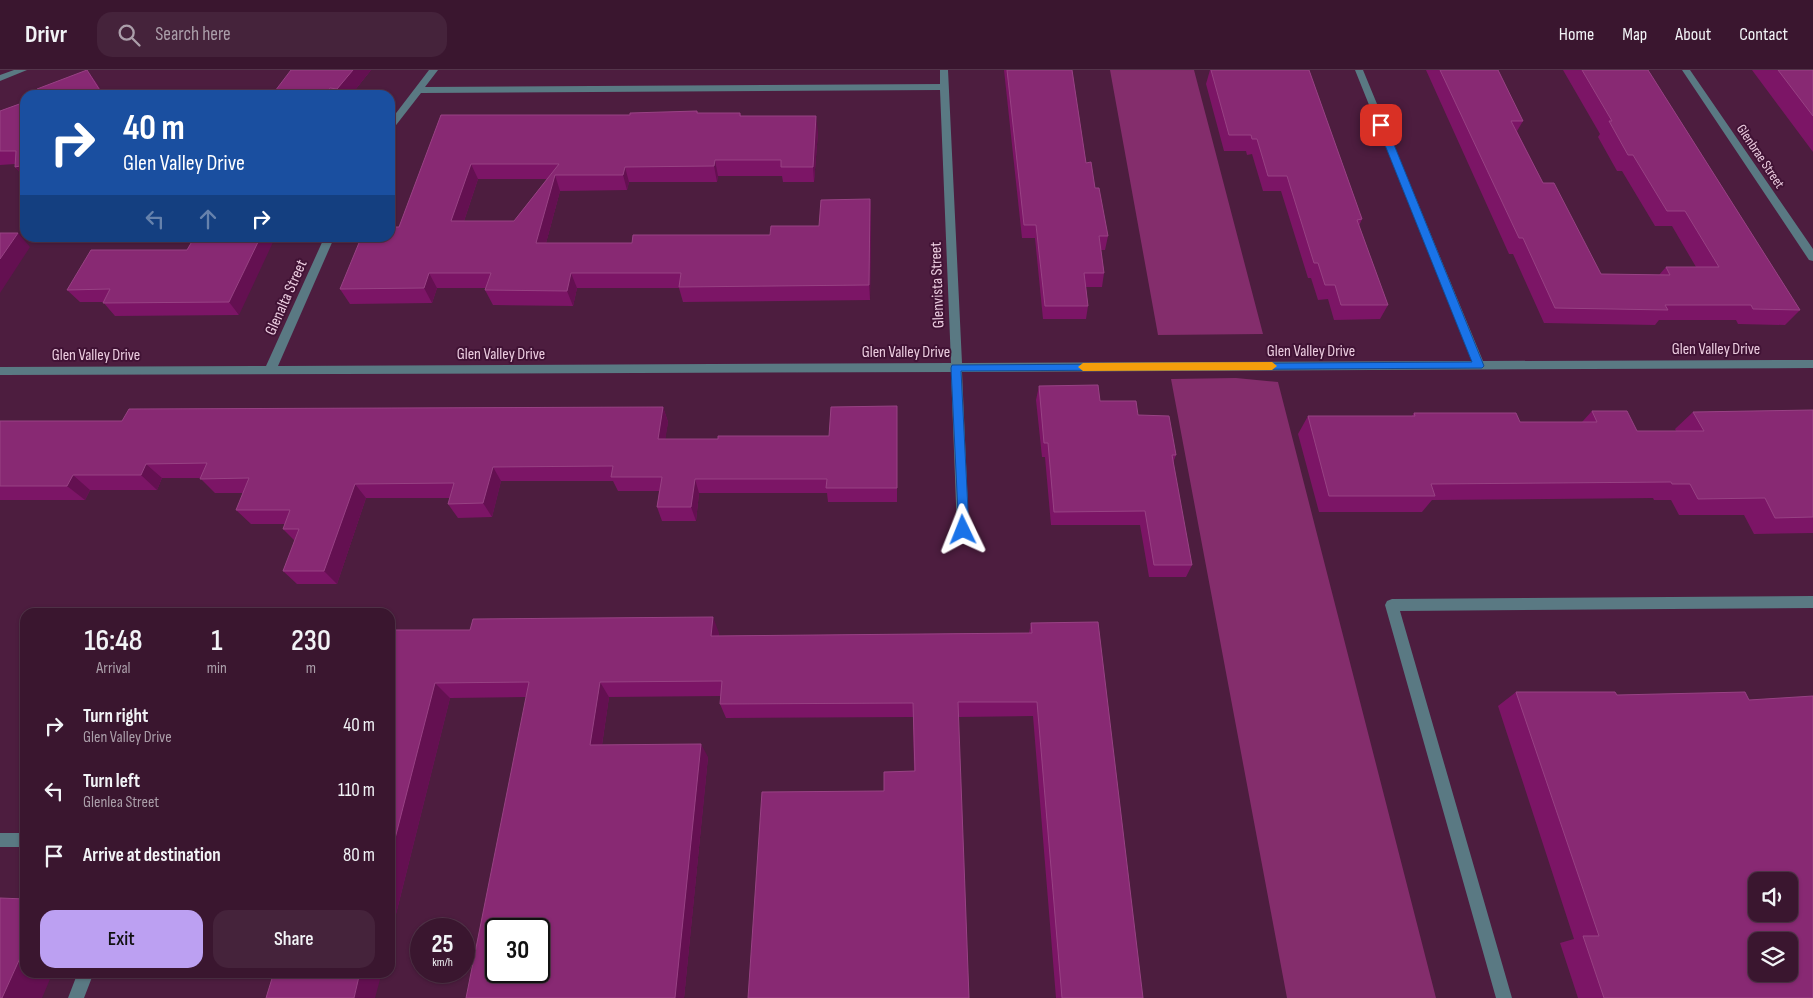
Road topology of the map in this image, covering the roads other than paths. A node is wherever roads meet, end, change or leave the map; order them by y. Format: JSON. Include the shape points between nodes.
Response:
{"nodes":[{"id":1,"x":23,"y":70,"type":"edge"},
{"id":2,"x":434,"y":70,"type":"edge"},
{"id":3,"x":944,"y":70,"type":"edge"},
{"id":4,"x":1359,"y":70,"type":"edge"},
{"id":5,"x":1686,"y":70,"type":"edge"},
{"id":6,"x":0,"y":78,"type":"edge"},
{"id":7,"x":944,"y":87,"type":"junction"},
{"id":8,"x":418,"y":90,"type":"junction"},
{"id":9,"x":395,"y":120,"type":"edge"},
{"id":10,"x":327,"y":242,"type":"edge"},
{"id":11,"x":1813,"y":257,"type":"edge"},
{"id":12,"x":1813,"y":364,"type":"edge"},
{"id":13,"x":1479,"y":366,"type":"junction"},
{"id":14,"x":956,"y":368,"type":"junction"},
{"id":15,"x":270,"y":370,"type":"junction"},
{"id":16,"x":0,"y":371,"type":"edge"},
{"id":17,"x":963,"y":530,"type":"dead end"},
{"id":18,"x":1813,"y":602,"type":"edge"},
{"id":19,"x":0,"y":840,"type":"edge"},
{"id":20,"x":20,"y":840,"type":"edge"},
{"id":21,"x":84,"y":978,"type":"edge"},
{"id":22,"x":76,"y":998,"type":"edge"},
{"id":23,"x":1504,"y":998,"type":"edge"}],
"edges":[{"from":1,"to":6,"type":"street"},
{"from":2,"to":8,"type":"street"},
{"from":3,"to":7,"type":"street","name":"Glenvista Street"},
{"from":4,"to":13,"type":"street"},
{"from":5,"to":11,"type":"street","name":"Glenbrae Street"},
{"from":7,"to":8,"type":"street"},
{"from":7,"to":14,"type":"street","name":"Glenvista Street"},
{"from":8,"to":9,"type":"street"},
{"from":10,"to":15,"type":"street","name":"Glenalta Street"},
{"from":12,"to":13,"type":"street","name":"Glen Valley Drive"},
{"from":13,"to":14,"type":"street","name":"Glen Valley Drive"},
{"from":14,"to":15,"type":"street","name":"Glen Valley Drive"},
{"from":14,"to":17,"type":"street","name":"Glenvista Street"},
{"from":15,"to":16,"type":"street","name":"Glen Valley Drive"},
{"from":18,"to":23,"type":"street","via":[[1392,605]]},
{"from":19,"to":20,"type":"street"},
{"from":21,"to":22,"type":"street"}]}
